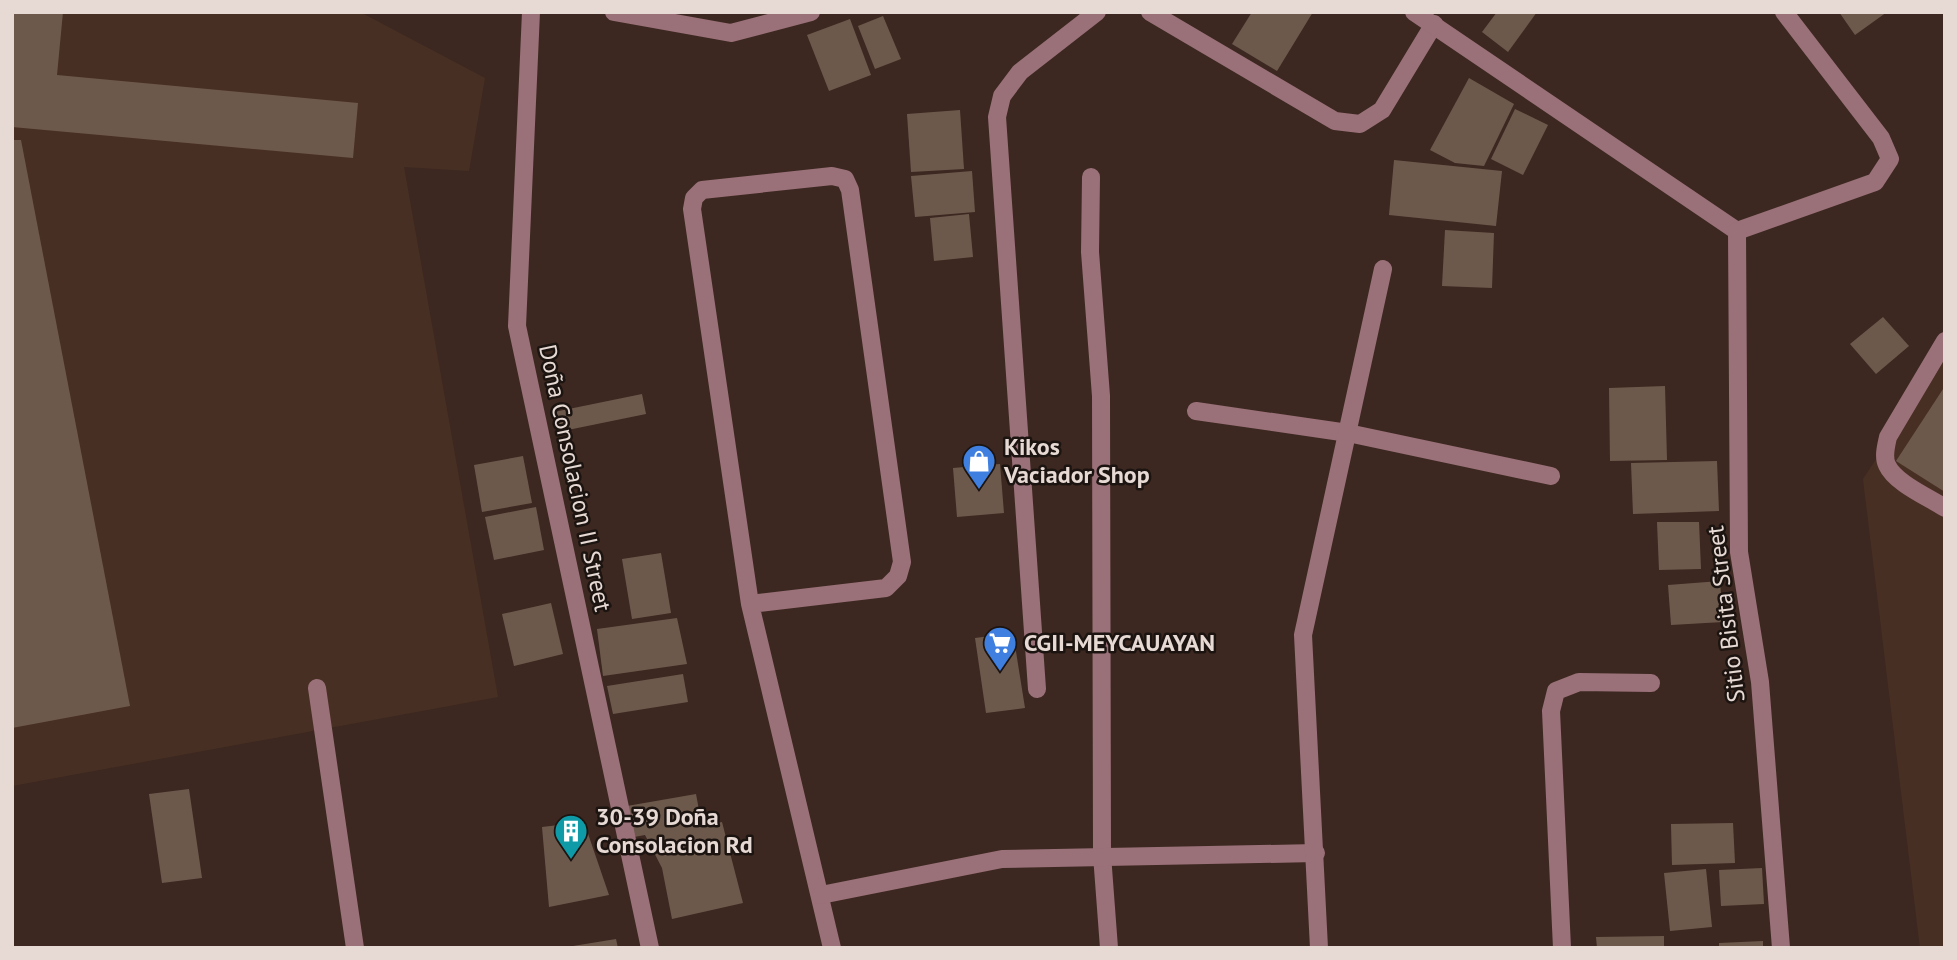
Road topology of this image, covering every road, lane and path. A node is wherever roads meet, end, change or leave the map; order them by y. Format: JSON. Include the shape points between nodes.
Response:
{"nodes":[{"id":1,"x":531,"y":12,"type":"edge"},
{"id":2,"x":614,"y":12,"type":"edge"},
{"id":3,"x":811,"y":12,"type":"edge"},
{"id":4,"x":1097,"y":12,"type":"edge"},
{"id":5,"x":1150,"y":12,"type":"edge"},
{"id":6,"x":1414,"y":12,"type":"edge"},
{"id":7,"x":1784,"y":12,"type":"edge"},
{"id":8,"x":1434,"y":24,"type":"junction"},
{"id":9,"x":1091,"y":177,"type":"dead end"},
{"id":10,"x":1737,"y":231,"type":"junction"},
{"id":11,"x":1383,"y":268,"type":"dead end"},
{"id":12,"x":1945,"y":341,"type":"edge"},
{"id":13,"x":1196,"y":411,"type":"dead end"},
{"id":14,"x":1348,"y":433,"type":"junction"},
{"id":15,"x":1551,"y":476,"type":"dead end"},
{"id":16,"x":1945,"y":508,"type":"edge"},
{"id":17,"x":750,"y":604,"type":"junction"},
{"id":18,"x":1651,"y":683,"type":"dead end"},
{"id":19,"x":317,"y":688,"type":"dead end"},
{"id":20,"x":1037,"y":689,"type":"dead end"},
{"id":21,"x":1316,"y":853,"type":"junction"},
{"id":22,"x":1102,"y":855,"type":"junction"},
{"id":23,"x":821,"y":895,"type":"junction"},
{"id":24,"x":355,"y":948,"type":"edge"},
{"id":25,"x":650,"y":948,"type":"edge"},
{"id":26,"x":832,"y":948,"type":"edge"},
{"id":27,"x":1109,"y":948,"type":"edge"},
{"id":28,"x":1319,"y":948,"type":"edge"},
{"id":29,"x":1562,"y":948,"type":"edge"},
{"id":30,"x":1781,"y":948,"type":"edge"}],
"edges":[{"from":1,"to":25,"type":"street","name":"Doña Consolacion II Street","via":[[517,326]]},
{"from":2,"to":3,"type":"street","via":[[731,33]]},
{"from":4,"to":20,"type":"street","via":[[1020,72],[1002,96],[997,117]]},
{"from":5,"to":8,"type":"street","via":[[1335,121],[1360,124],[1382,110]]},
{"from":6,"to":8,"type":"street"},
{"from":7,"to":10,"type":"street","via":[[1881,138],[1890,159],[1875,182]]},
{"from":8,"to":10,"type":"street"},
{"from":9,"to":22,"type":"street","via":[[1090,253],[1101,396]]},
{"from":10,"to":30,"type":"street","name":"Sitio Bisita Street","via":[[1739,552],[1760,682]]},
{"from":11,"to":14,"type":"street"},
{"from":12,"to":16,"type":"street","via":[[1888,437],[1885,452],[1886,464],[1895,475]]},
{"from":13,"to":14,"type":"street"},
{"from":14,"to":15,"type":"street"},
{"from":14,"to":21,"type":"street","via":[[1303,635]]},
{"from":17,"to":17,"type":"street","via":[[694,198],[702,190],[832,176],[845,179],[850,190],[902,562],[898,576],[886,587]]},
{"from":17,"to":23,"type":"street"},
{"from":18,"to":29,"type":"street","via":[[1579,682],[1556,691],[1551,711]]},
{"from":19,"to":24,"type":"street"},
{"from":21,"to":22,"type":"street"},
{"from":21,"to":28,"type":"street"},
{"from":22,"to":23,"type":"street","via":[[1002,859]]},
{"from":22,"to":27,"type":"street"},
{"from":23,"to":26,"type":"street"}]}
